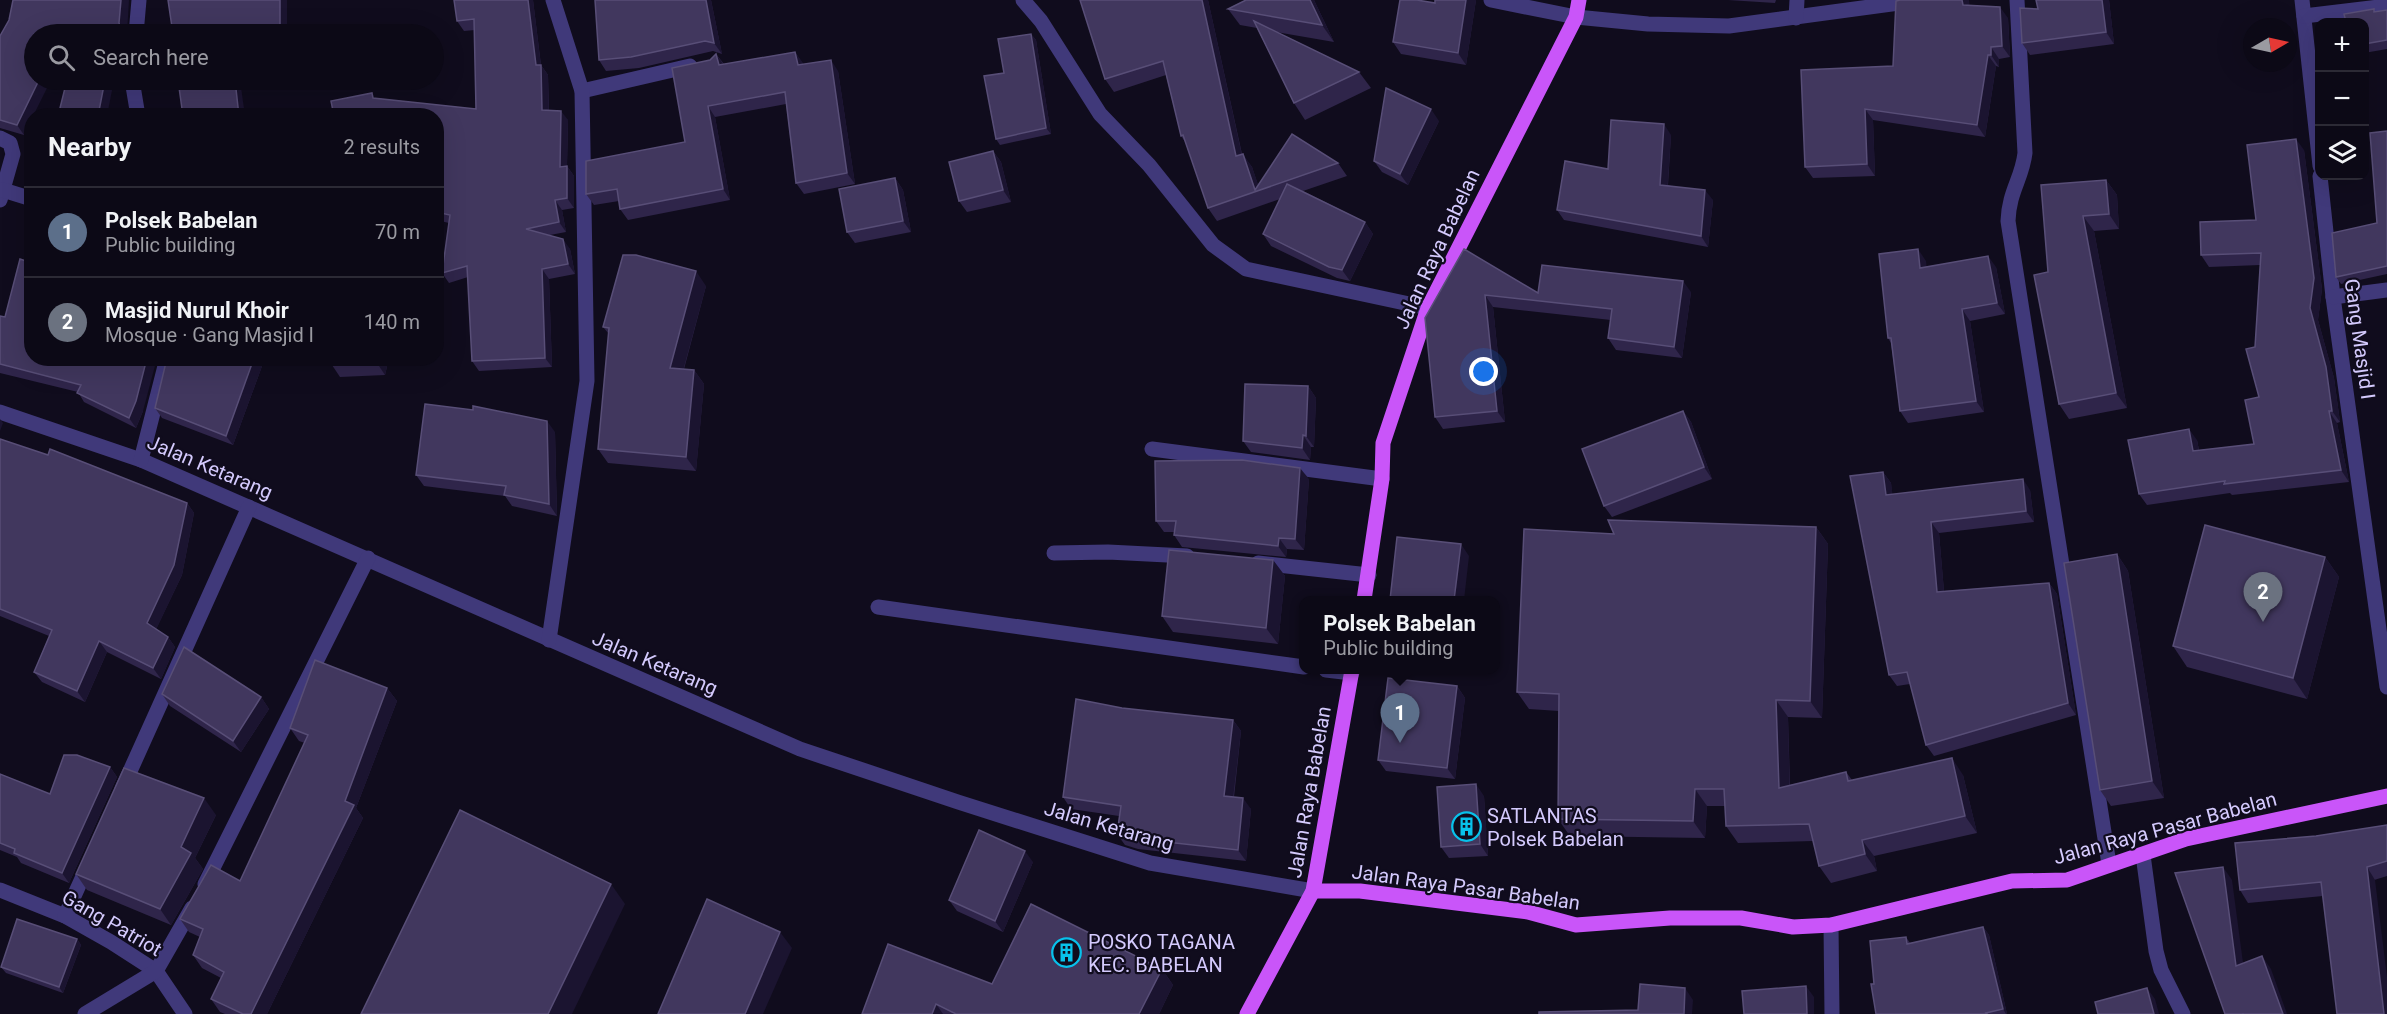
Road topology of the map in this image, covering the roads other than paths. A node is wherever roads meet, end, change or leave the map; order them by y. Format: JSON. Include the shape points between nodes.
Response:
{"nodes":[{"id":1,"x":139,"y":0,"type":"edge"},
{"id":2,"x":554,"y":0,"type":"edge"},
{"id":3,"x":1023,"y":0,"type":"edge"},
{"id":4,"x":1491,"y":0,"type":"edge"},
{"id":5,"x":1579,"y":0,"type":"edge"},
{"id":6,"x":1797,"y":0,"type":"edge"},
{"id":7,"x":1922,"y":0,"type":"edge"},
{"id":8,"x":2017,"y":0,"type":"edge"},
{"id":9,"x":2387,"y":6,"type":"edge"},
{"id":10,"x":2303,"y":8,"type":"edge"},
{"id":11,"x":1575,"y":17,"type":"junction"},
{"id":12,"x":1796,"y":18,"type":"junction"},
{"id":13,"x":137,"y":24,"type":"edge"},
{"id":14,"x":705,"y":63,"type":"edge"},
{"id":15,"x":134,"y":90,"type":"edge"},
{"id":16,"x":582,"y":92,"type":"junction"},
{"id":17,"x":137,"y":108,"type":"edge"},
{"id":18,"x":2315,"y":126,"type":"edge"},
{"id":19,"x":0,"y":138,"type":"edge"},
{"id":20,"x":2320,"y":180,"type":"edge"},
{"id":21,"x":2,"y":195,"type":"edge"},
{"id":22,"x":24,"y":198,"type":"edge"},
{"id":23,"x":2387,"y":290,"type":"edge"},
{"id":24,"x":2333,"y":297,"type":"junction"},
{"id":25,"x":1428,"y":308,"type":"junction"},
{"id":26,"x":164,"y":366,"type":"edge"},
{"id":27,"x":0,"y":412,"type":"edge"},
{"id":28,"x":1152,"y":448,"type":"dead end"},
{"id":29,"x":141,"y":460,"type":"junction"},
{"id":30,"x":1382,"y":479,"type":"junction"},
{"id":31,"x":249,"y":507,"type":"junction"},
{"id":32,"x":1054,"y":553,"type":"dead end"},
{"id":33,"x":368,"y":558,"type":"junction"},
{"id":34,"x":1202,"y":558,"type":"edge"},
{"id":35,"x":1246,"y":562,"type":"edge"},
{"id":36,"x":1369,"y":575,"type":"junction"},
{"id":37,"x":1365,"y":596,"type":"edge"},
{"id":38,"x":878,"y":607,"type":"dead end"},
{"id":39,"x":549,"y":640,"type":"junction"},
{"id":40,"x":1299,"y":666,"type":"edge"},
{"id":41,"x":1351,"y":674,"type":"edge"},
{"id":42,"x":2387,"y":687,"type":"edge"},
{"id":43,"x":2387,"y":796,"type":"edge"},
{"id":44,"x":113,"y":808,"type":"edge"},
{"id":45,"x":94,"y":852,"type":"edge"},
{"id":46,"x":2143,"y":855,"type":"junction"},
{"id":47,"x":2109,"y":864,"type":"junction"},
{"id":48,"x":0,"y":890,"type":"edge"},
{"id":49,"x":1313,"y":891,"type":"junction"},
{"id":50,"x":65,"y":916,"type":"junction"},
{"id":51,"x":1831,"y":925,"type":"junction"},
{"id":52,"x":156,"y":971,"type":"junction"},
{"id":53,"x":85,"y":1014,"type":"edge"},
{"id":54,"x":185,"y":1014,"type":"edge"},
{"id":55,"x":1247,"y":1014,"type":"edge"},
{"id":56,"x":1832,"y":1014,"type":"edge"},
{"id":57,"x":2183,"y":1014,"type":"edge"}],
"edges":[{"from":1,"to":13,"type":"street"},
{"from":2,"to":16,"type":"street"},
{"from":3,"to":25,"type":"street","via":[[1041,21],[1100,114],[1149,165],[1213,245],[1227,256],[1246,269]]},
{"from":4,"to":11,"type":"street"},
{"from":5,"to":11,"type":"main road","name":"Jalan Raya Babelan"},
{"from":6,"to":12,"type":"street"},
{"from":7,"to":12,"type":"street"},
{"from":8,"to":47,"type":"street","via":[[2025,153],[2008,203],[2008,221]]},
{"from":9,"to":10,"type":"street"},
{"from":10,"to":18,"type":"street"},
{"from":11,"to":12,"type":"street","via":[[1729,26]]},
{"from":11,"to":25,"type":"main road","name":"Jalan Raya Babelan"},
{"from":14,"to":16,"type":"street"},
{"from":15,"to":17,"type":"street"},
{"from":16,"to":39,"type":"street","via":[[587,381]]},
{"from":19,"to":21,"type":"street","via":[[12,147]]},
{"from":20,"to":24,"type":"street","name":"Gang Masjid I"},
{"from":21,"to":22,"type":"street"},
{"from":23,"to":24,"type":"street"},
{"from":24,"to":42,"type":"street","name":"Gang Masjid I"},
{"from":25,"to":30,"type":"main road","name":"Jalan Raya Babelan","via":[[1383,443]]},
{"from":26,"to":29,"type":"street"},
{"from":27,"to":29,"type":"street","name":"Jalan Ketarang"},
{"from":28,"to":30,"type":"street"},
{"from":29,"to":31,"type":"street","name":"Jalan Ketarang"},
{"from":30,"to":36,"type":"main road","name":"Jalan Raya Babelan"},
{"from":31,"to":33,"type":"street","name":"Jalan Ketarang"},
{"from":31,"to":44,"type":"street"},
{"from":32,"to":34,"type":"street"},
{"from":33,"to":39,"type":"street","name":"Jalan Ketarang"},
{"from":33,"to":52,"type":"street","via":[[226,848]]},
{"from":35,"to":36,"type":"street"},
{"from":36,"to":37,"type":"main road","name":"Jalan Raya Babelan"},
{"from":38,"to":40,"type":"street"},
{"from":39,"to":49,"type":"street","name":"Jalan Ketarang","via":[[800,749],[958,802],[1150,862]]},
{"from":41,"to":49,"type":"main road","name":"Jalan Raya Babelan"},
{"from":43,"to":46,"type":"main road","name":"Jalan Raya Pasar Babelan","via":[[2186,839]]},
{"from":45,"to":50,"type":"street"},
{"from":46,"to":47,"type":"main road","name":"Jalan Raya Pasar Babelan"},
{"from":46,"to":57,"type":"street","via":[[2156,951]]},
{"from":47,"to":51,"type":"main road","name":"Jalan Raya Pasar Babelan","via":[[2067,880],[2012,881]]},
{"from":48,"to":50,"type":"street","name":"Gang Patriot"},
{"from":49,"to":51,"type":"main road","name":"Jalan Raya Pasar Babelan","via":[[1360,891],[1505,909],[1576,926],[1670,918],[1741,918],[1793,927]]},
{"from":49,"to":55,"type":"main road","name":"Jalan Raya Babelan"},
{"from":50,"to":52,"type":"street","name":"Gang Patriot"},
{"from":51,"to":56,"type":"street"},
{"from":52,"to":53,"type":"street"},
{"from":52,"to":54,"type":"street","name":"Gang Patriot"}]}
